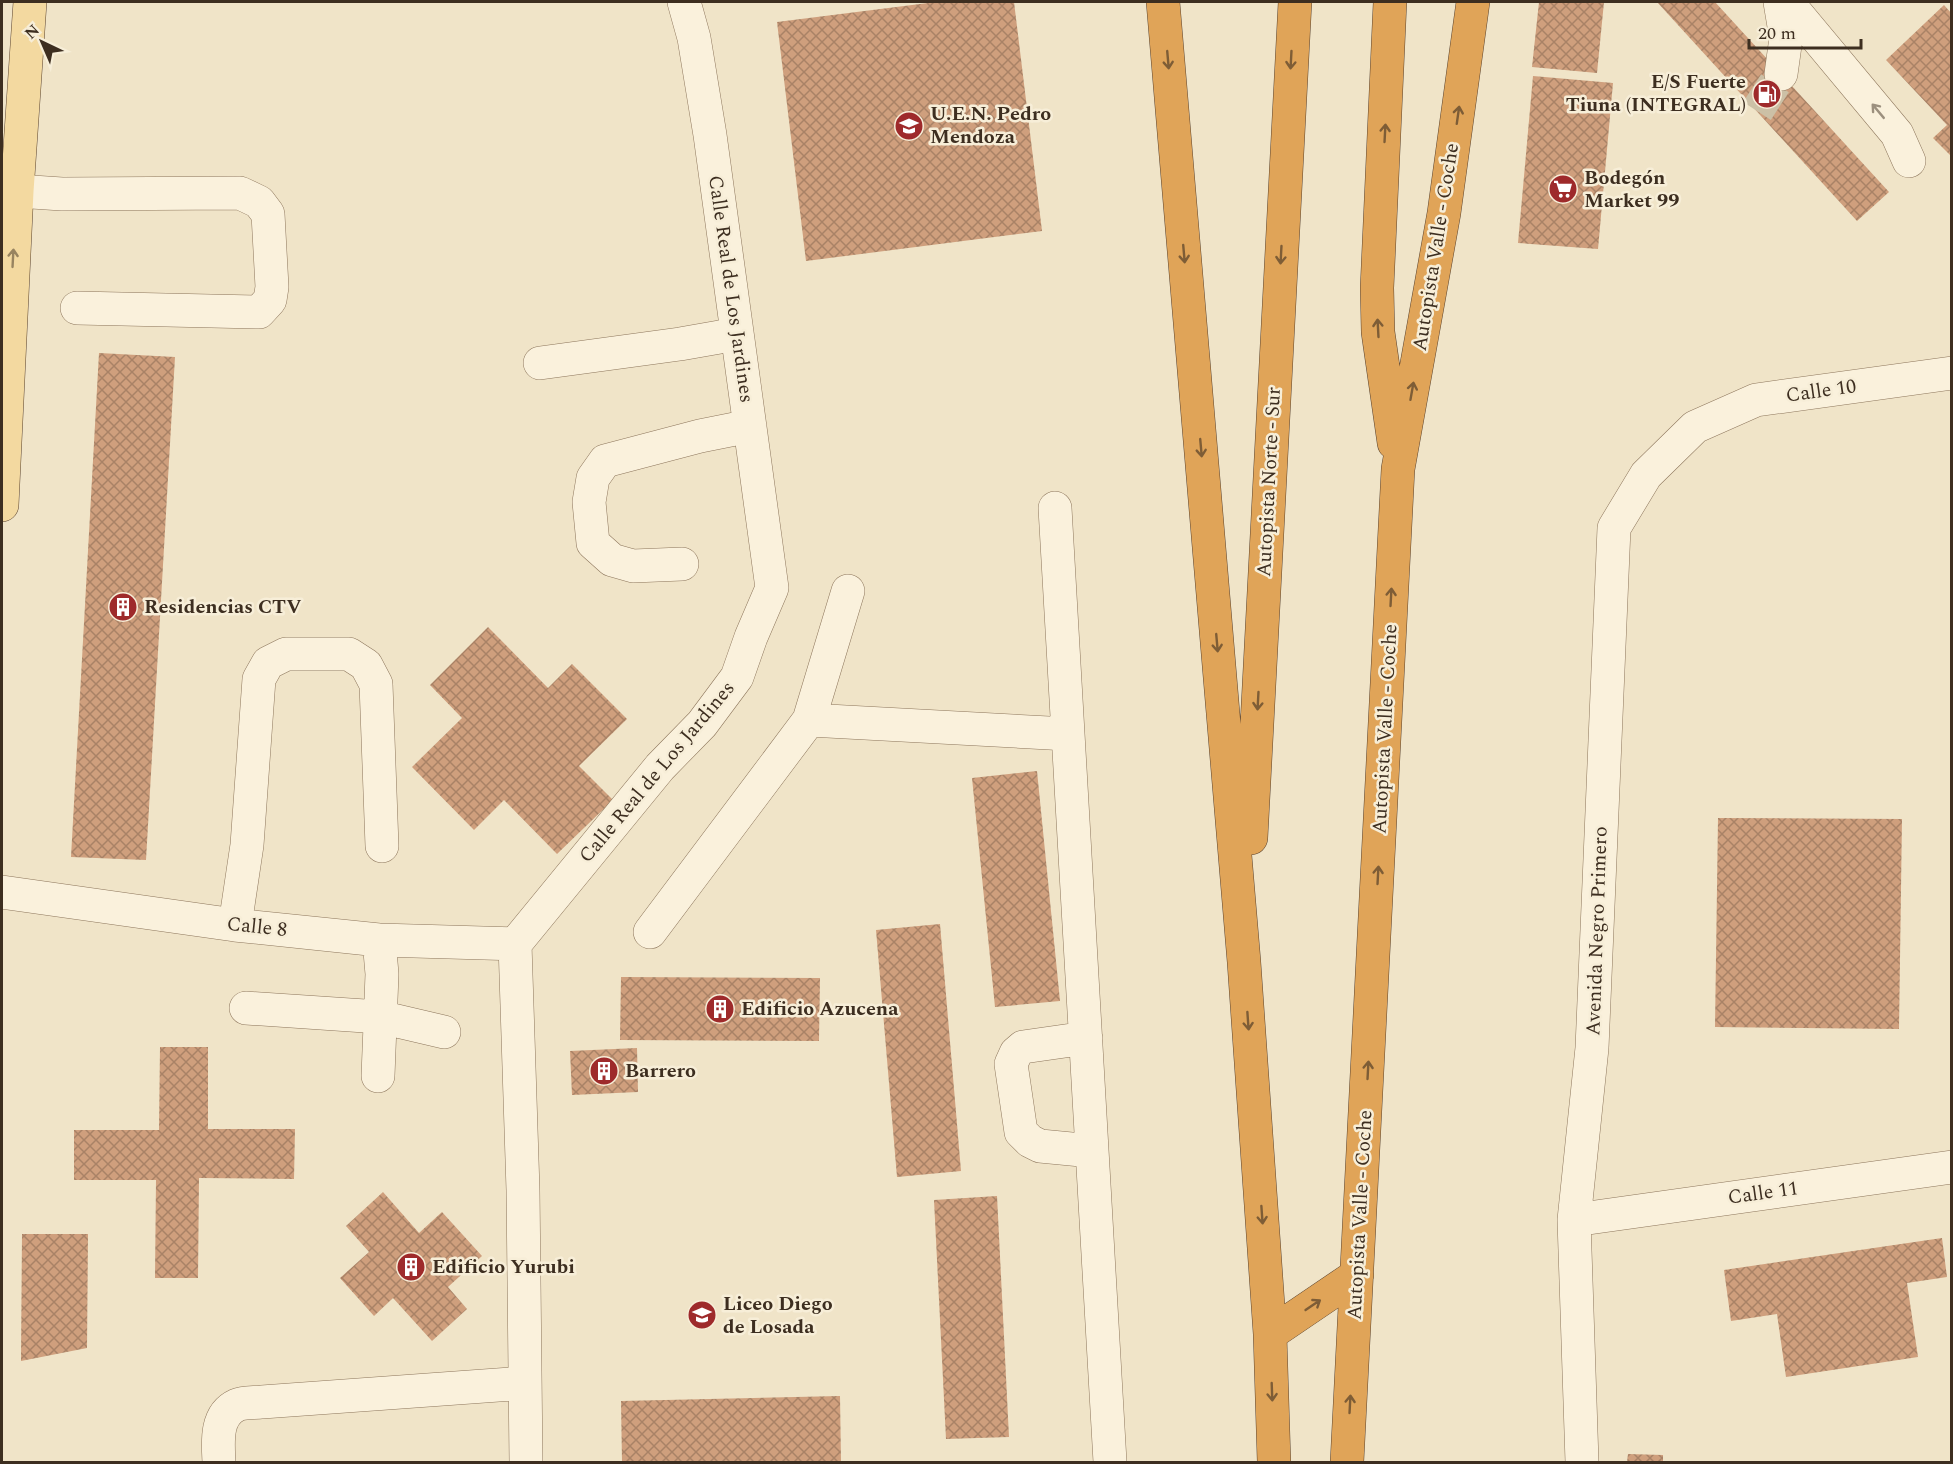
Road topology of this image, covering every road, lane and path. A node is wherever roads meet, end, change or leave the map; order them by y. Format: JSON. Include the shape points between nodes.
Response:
{"nodes":[{"id":1,"x":30,"y":2,"type":"edge"},
{"id":2,"x":684,"y":2,"type":"edge"},
{"id":3,"x":1163,"y":2,"type":"edge"},
{"id":4,"x":1294,"y":2,"type":"edge"},
{"id":5,"x":1390,"y":2,"type":"edge"},
{"id":6,"x":1473,"y":2,"type":"edge"},
{"id":7,"x":1780,"y":2,"type":"edge"},
{"id":8,"x":1787,"y":2,"type":"edge"},
{"id":9,"x":1781,"y":74,"type":"tunnel mouth"},
{"id":10,"x":1909,"y":161,"type":"dead end"},
{"id":11,"x":16,"y":191,"type":"junction"},
{"id":12,"x":77,"y":308,"type":"dead end"},
{"id":13,"x":737,"y":334,"type":"junction"},
{"id":14,"x":540,"y":363,"type":"dead end"},
{"id":15,"x":1952,"y":373,"type":"edge"},
{"id":16,"x":750,"y":426,"type":"junction"},
{"id":17,"x":1695,"y":428,"type":"joint"},
{"id":18,"x":1398,"y":469,"type":"junction"},
{"id":19,"x":2,"y":505,"type":"edge"},
{"id":20,"x":1055,"y":508,"type":"dead end"},
{"id":21,"x":682,"y":564,"type":"dead end"},
{"id":22,"x":848,"y":591,"type":"dead end"},
{"id":23,"x":809,"y":720,"type":"junction"},
{"id":24,"x":1068,"y":734,"type":"junction"},
{"id":25,"x":382,"y":846,"type":"dead end"},
{"id":26,"x":2,"y":892,"type":"edge"},
{"id":27,"x":235,"y":925,"type":"junction"},
{"id":28,"x":650,"y":932,"type":"dead end"},
{"id":29,"x":378,"y":940,"type":"junction"},
{"id":30,"x":515,"y":944,"type":"junction"},
{"id":31,"x":1244,"y":962,"type":"junction"},
{"id":32,"x":246,"y":1008,"type":"dead end"},
{"id":33,"x":380,"y":1017,"type":"junction"},
{"id":34,"x":444,"y":1032,"type":"dead end"},
{"id":35,"x":1086,"y":1038,"type":"junction"},
{"id":36,"x":378,"y":1076,"type":"dead end"},
{"id":37,"x":1092,"y":1151,"type":"junction"},
{"id":38,"x":1952,"y":1167,"type":"edge"},
{"id":39,"x":1574,"y":1220,"type":"junction"},
{"id":40,"x":1357,"y":1275,"type":"junction"},
{"id":41,"x":1270,"y":1334,"type":"junction"},
{"id":42,"x":525,"y":1383,"type":"junction"},
{"id":43,"x":219,"y":1462,"type":"edge"},
{"id":44,"x":526,"y":1462,"type":"edge"},
{"id":45,"x":1110,"y":1462,"type":"edge"},
{"id":46,"x":1274,"y":1462,"type":"edge"},
{"id":47,"x":1347,"y":1462,"type":"edge"},
{"id":48,"x":1582,"y":1462,"type":"edge"}],
"edges":[{"from":1,"to":11,"type":"main road"},
{"from":2,"to":13,"type":"street","name":"Calle Real de Los Jardines","via":[[710,135]]},
{"from":3,"to":31,"type":"highway","one_way":true},
{"from":4,"to":31,"type":"highway","name":"Autopista Norte - Sur","one_way":true},
{"from":18,"to":5,"type":"highway","one_way":true,"via":[[1378,332],[1377,299]]},
{"from":18,"to":6,"type":"highway","name":"Autopista Valle - Coche","one_way":true,"via":[[1444,213]]},
{"from":7,"to":9,"type":"street","via":[[1786,38]]},
{"from":10,"to":8,"type":"street","one_way":true,"via":[[1897,134]]},
{"from":11,"to":12,"type":"street","via":[[240,193],[259,202],[268,214],[272,287],[270,300],[259,312]]},
{"from":19,"to":11,"type":"main road","one_way":true},
{"from":13,"to":14,"type":"street"},
{"from":13,"to":16,"type":"street","name":"Calle Real de Los Jardines"},
{"from":15,"to":17,"type":"street","name":"Calle 10","via":[[1756,400]]},
{"from":16,"to":21,"type":"street","via":[[605,461],[593,478],[589,502],[593,543],[612,560],[633,566]]},
{"from":16,"to":30,"type":"street","name":"Calle Real de Los Jardines","via":[[772,588],[737,677],[702,724],[660,767]]},
{"from":17,"to":39,"type":"street","name":"Avenida Negro Primero","via":[[1646,475],[1614,528],[1592,1048]]},
{"from":40,"to":18,"type":"highway","name":"Autopista Valle - Coche","one_way":true},
{"from":20,"to":24,"type":"street"},
{"from":22,"to":23,"type":"street"},
{"from":23,"to":24,"type":"street"},
{"from":23,"to":28,"type":"street"},
{"from":24,"to":35,"type":"street"},
{"from":25,"to":27,"type":"street","via":[[376,684],[366,665],[349,654],[285,654],[268,663],[259,679],[247,845]]},
{"from":26,"to":27,"type":"street","name":"Calle 8"},
{"from":27,"to":29,"type":"street","name":"Calle 8"},
{"from":29,"to":30,"type":"street","name":"Calle 8"},
{"from":29,"to":33,"type":"street","via":[[382,974]]},
{"from":30,"to":42,"type":"street"},
{"from":31,"to":41,"type":"highway","one_way":true},
{"from":32,"to":33,"type":"street"},
{"from":33,"to":34,"type":"street"},
{"from":33,"to":36,"type":"street"},
{"from":35,"to":37,"type":"street"},
{"from":35,"to":37,"type":"street","via":[[1023,1047],[1011,1065],[1021,1132],[1040,1146]]},
{"from":37,"to":45,"type":"street"},
{"from":38,"to":39,"type":"street","name":"Calle 11"},
{"from":39,"to":48,"type":"street","name":"Avenida Negro Primero"},
{"from":41,"to":40,"type":"highway","one_way":true},
{"from":47,"to":40,"type":"highway","name":"Autopista Valle - Coche","one_way":true},
{"from":41,"to":46,"type":"highway","one_way":true},
{"from":42,"to":43,"type":"street","via":[[238,1405],[226,1414],[218,1433]]},
{"from":42,"to":44,"type":"street"}]}
